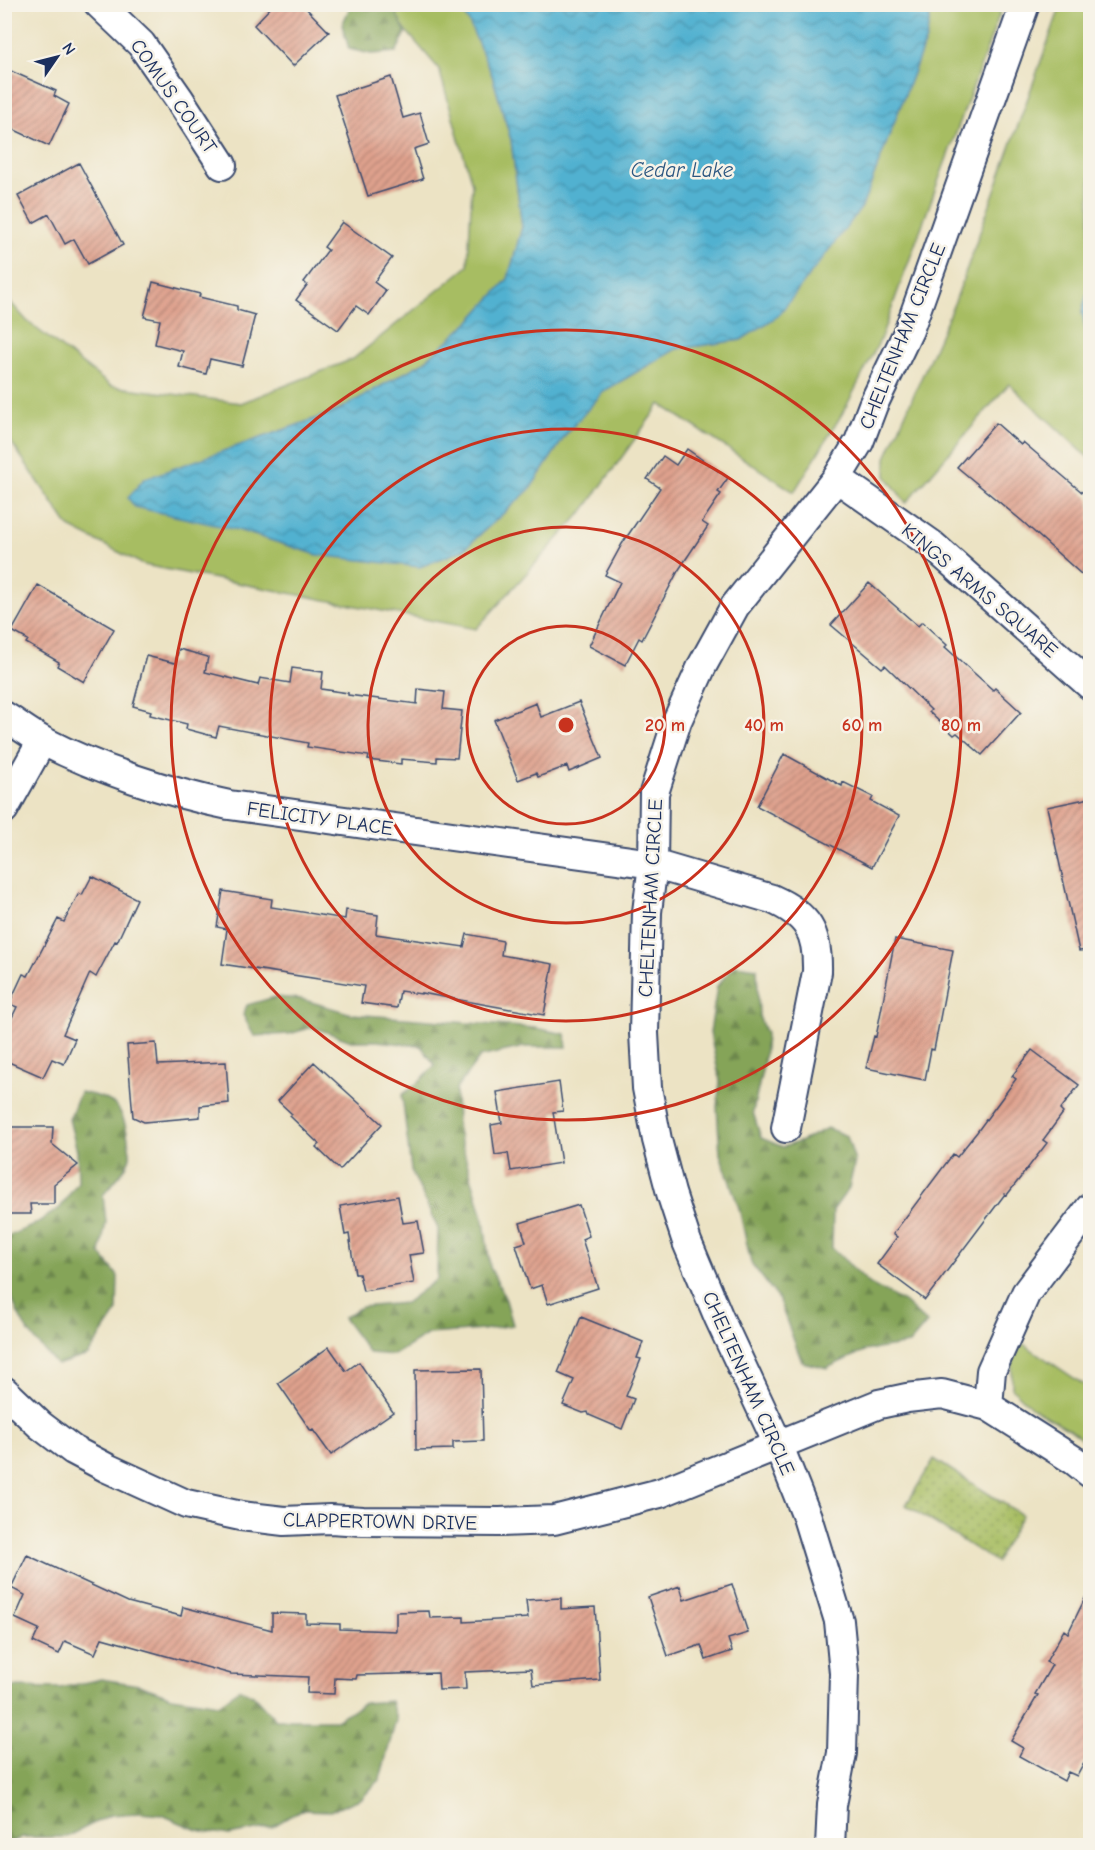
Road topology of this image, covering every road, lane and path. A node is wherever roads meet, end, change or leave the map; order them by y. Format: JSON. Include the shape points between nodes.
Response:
{"nodes":[{"id":1,"x":99,"y":4,"type":"edge"},
{"id":2,"x":1025,"y":4,"type":"edge"},
{"id":3,"x":222,"y":165,"type":"dead end"},
{"id":4,"x":837,"y":478,"type":"junction"},
{"id":5,"x":1090,"y":685,"type":"edge"},
{"id":6,"x":4,"y":716,"type":"edge"},
{"id":7,"x":42,"y":741,"type":"junction"},
{"id":8,"x":4,"y":808,"type":"edge"},
{"id":9,"x":652,"y":864,"type":"junction"},
{"id":10,"x":786,"y":1128,"type":"dead end"},
{"id":11,"x":1090,"y":1208,"type":"edge"},
{"id":12,"x":4,"y":1391,"type":"edge"},
{"id":13,"x":988,"y":1406,"type":"junction"},
{"id":14,"x":778,"y":1444,"type":"junction"},
{"id":15,"x":1090,"y":1473,"type":"edge"},
{"id":16,"x":830,"y":1845,"type":"edge"}],
"edges":[{"from":1,"to":3,"type":"street","name":"COMUS COURT","via":[[141,44]]},
{"from":2,"to":4,"type":"street","name":"CHELTENHAM CIRCLE","via":[[909,330],[860,442]]},
{"from":4,"to":5,"type":"street","name":"KINGS ARMS SQUARE","via":[[931,544]]},
{"from":4,"to":9,"type":"street","name":"CHELTENHAM CIRCLE","via":[[735,606],[702,666],[676,721],[654,793]]},
{"from":6,"to":7,"type":"street","name":"FELICITY PLACE"},
{"from":7,"to":8,"type":"street"},
{"from":7,"to":9,"type":"street","name":"FELICITY PLACE","via":[[188,797]]},
{"from":9,"to":10,"type":"street","name":"FELICITY PLACE","via":[[772,899],[800,914],[808,924],[818,954],[817,972]]},
{"from":9,"to":14,"type":"street","name":"CHELTENHAM CIRCLE","via":[[644,1033],[647,1088],[657,1140],[687,1242]]},
{"from":11,"to":13,"type":"street","via":[[1026,1293],[991,1371]]},
{"from":12,"to":14,"type":"street","name":"CLAPPERTOWN DRIVE","via":[[73,1450],[107,1468],[186,1504],[284,1521],[554,1520],[660,1493]]},
{"from":13,"to":14,"type":"street","name":"CLAPPERTOWN DRIVE","via":[[942,1394],[907,1398],[879,1404]]},
{"from":13,"to":15,"type":"street","name":"CLAPPERTOWN DRIVE"},
{"from":14,"to":16,"type":"street","name":"CHELTENHAM CIRCLE","via":[[807,1517],[838,1621],[844,1673],[842,1753],[832,1805]]}]}
